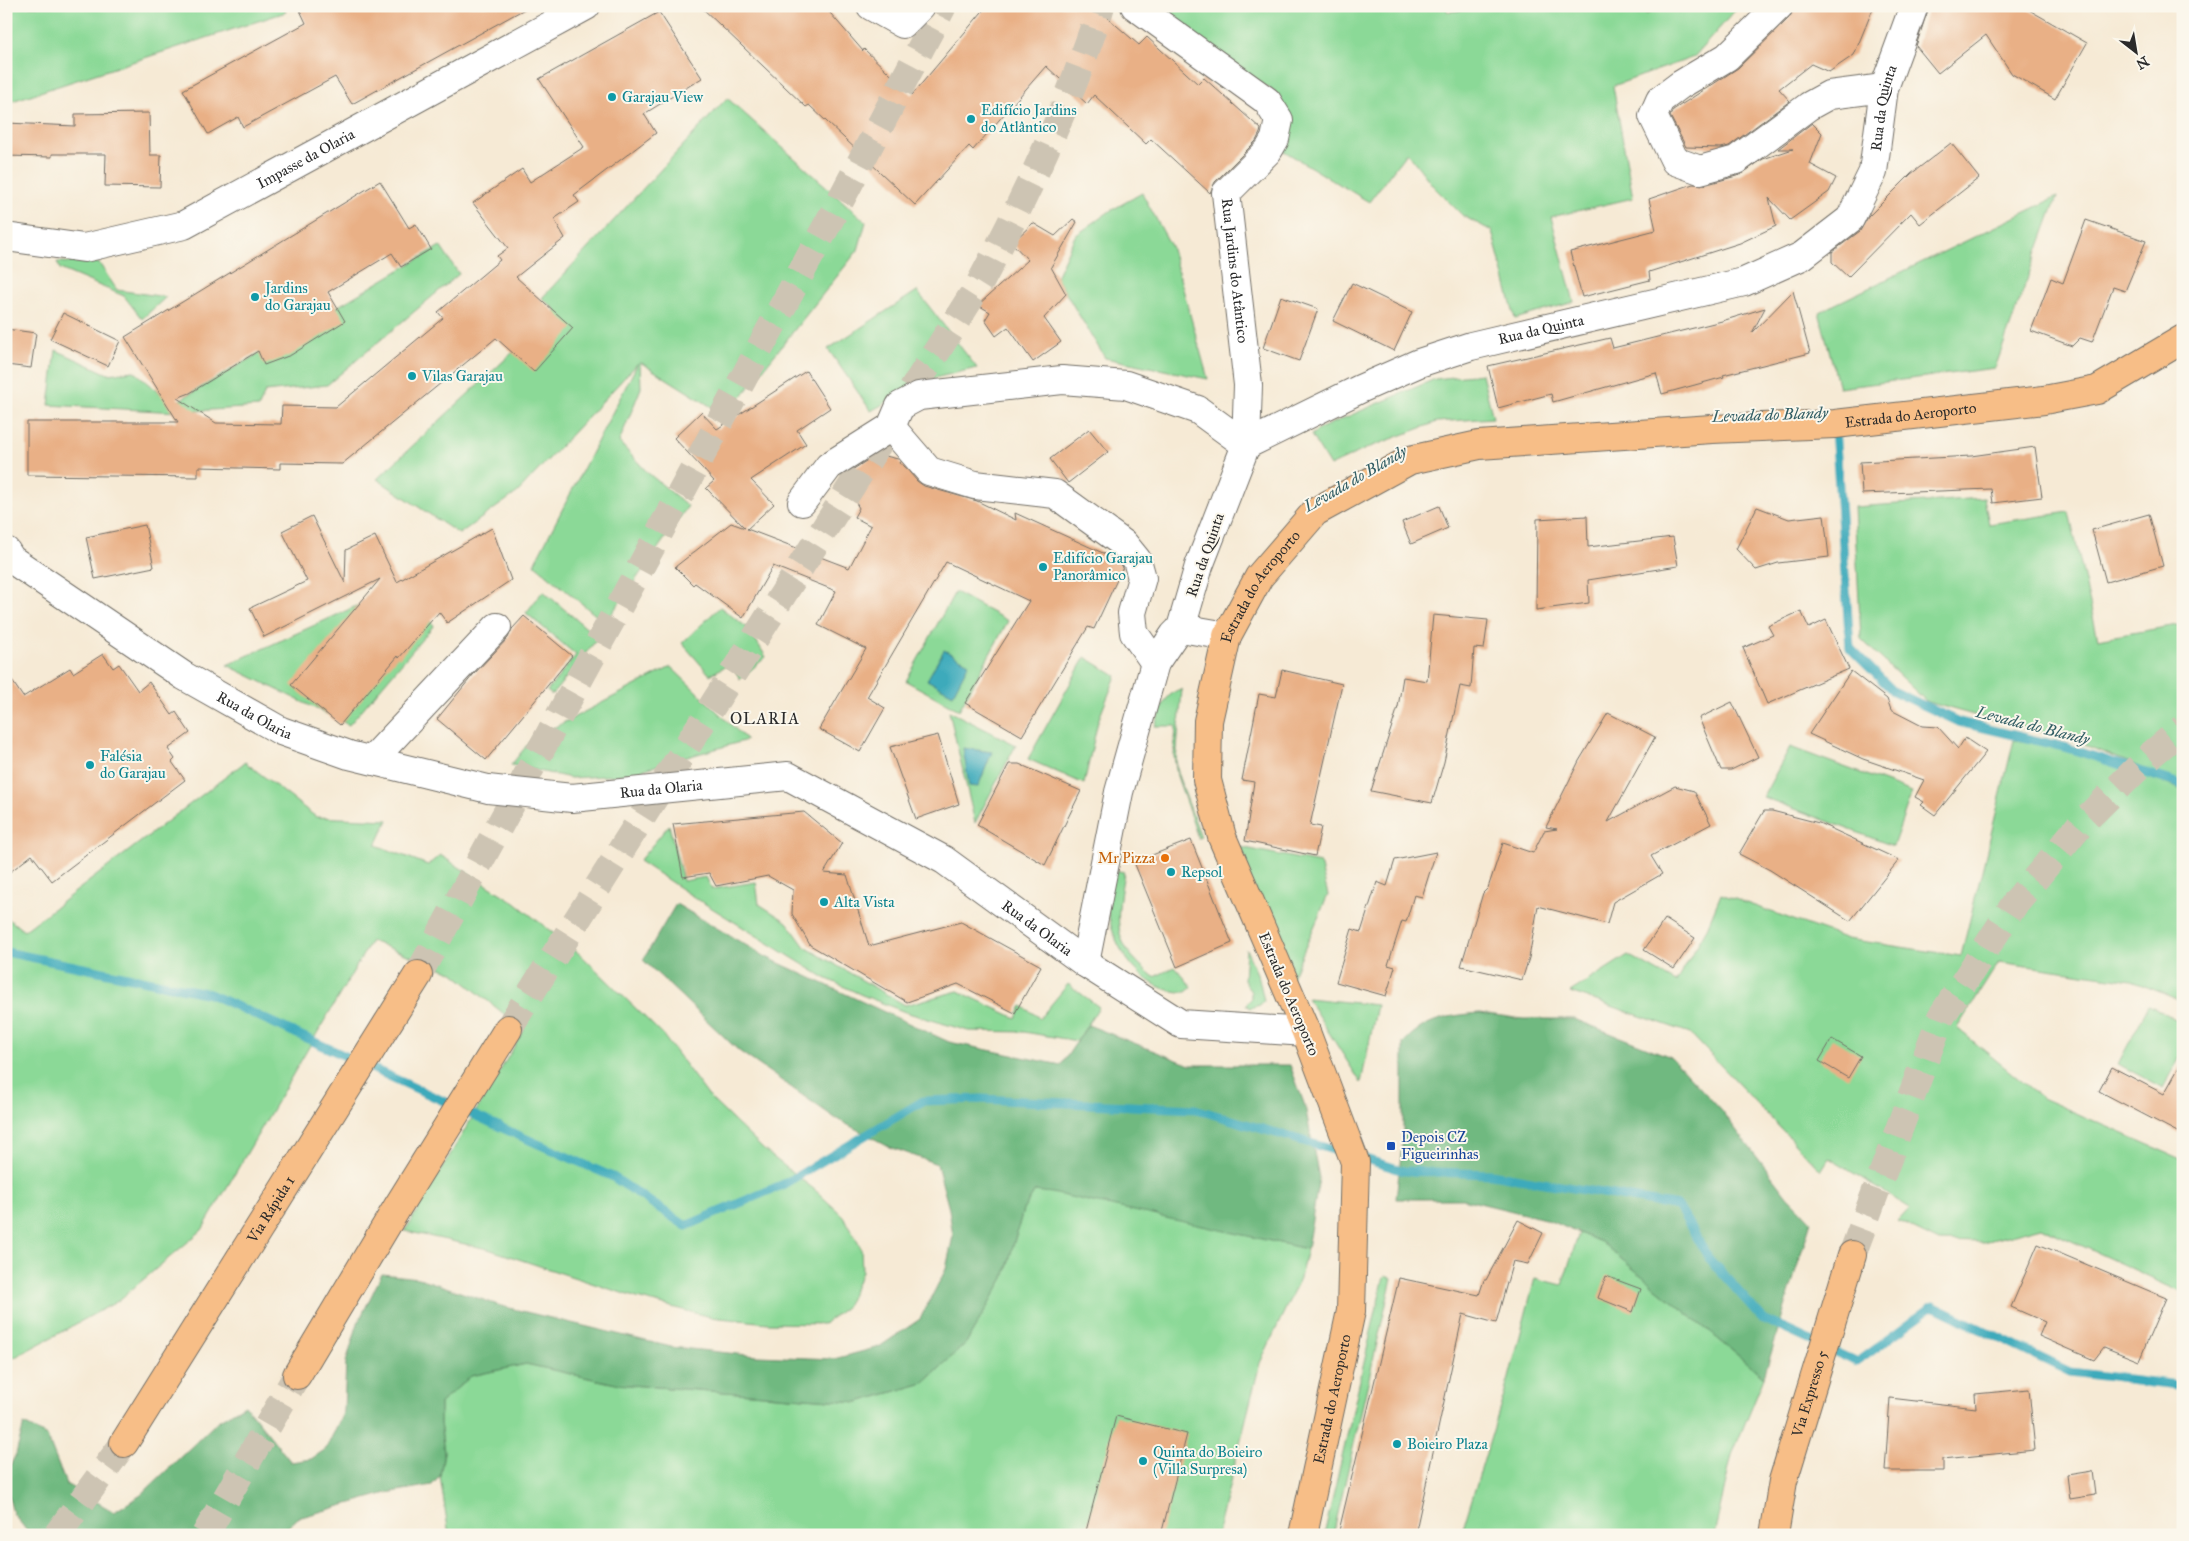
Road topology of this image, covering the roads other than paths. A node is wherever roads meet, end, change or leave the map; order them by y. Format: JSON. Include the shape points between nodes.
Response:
{"nodes":[{"id":1,"x":586,"y":6,"type":"edge"},
{"id":2,"x":870,"y":6,"type":"edge"},
{"id":3,"x":922,"y":6,"type":"edge"},
{"id":4,"x":1135,"y":6,"type":"edge"},
{"id":5,"x":1778,"y":6,"type":"edge"},
{"id":6,"x":1914,"y":6,"type":"edge"},
{"id":7,"x":1884,"y":88,"type":"junction"},
{"id":8,"x":6,"y":237,"type":"edge"},
{"id":9,"x":2183,"y":339,"type":"edge"},
{"id":10,"x":891,"y":427,"type":"junction"},
{"id":11,"x":1246,"y":446,"type":"junction"},
{"id":12,"x":802,"y":502,"type":"dead end"},
{"id":13,"x":6,"y":551,"type":"edge"},
{"id":14,"x":497,"y":626,"type":"dead end"},
{"id":15,"x":1182,"y":628,"type":"junction"},
{"id":16,"x":1227,"y":636,"type":"junction"},
{"id":17,"x":1156,"y":663,"type":"junction"},
{"id":18,"x":372,"y":760,"type":"junction"},
{"id":19,"x":1085,"y":963,"type":"junction"},
{"id":20,"x":418,"y":974,"type":"tunnel mouth"},
{"id":21,"x":508,"y":1028,"type":"tunnel mouth"},
{"id":22,"x":1306,"y":1032,"type":"junction"},
{"id":23,"x":1852,"y":1255,"type":"tunnel mouth"},
{"id":24,"x":297,"y":1375,"type":"tunnel mouth"},
{"id":25,"x":124,"y":1443,"type":"tunnel mouth"},
{"id":26,"x":1303,"y":1535,"type":"edge"},
{"id":27,"x":1774,"y":1535,"type":"edge"}],
"edges":[{"from":1,"to":8,"type":"street","name":"Impasse da Olaria","via":[[184,225],[84,248]]},
{"from":2,"to":3,"type":"street","via":[[903,24]]},
{"from":4,"to":11,"type":"street","name":"Rua Jardins do Atântico","via":[[1267,101],[1279,120],[1268,152],[1226,193],[1248,385]]},
{"from":5,"to":7,"type":"street","via":[[1728,57],[1660,100],[1653,116],[1675,161],[1700,170],[1736,160],[1829,95]]},
{"from":6,"to":7,"type":"street","name":"Rua da Quinta"},
{"from":7,"to":11,"type":"street","name":"Rua da Quinta","via":[[1873,172],[1854,211],[1850,219],[1802,256],[1744,282],[1471,346],[1360,389]]},
{"from":9,"to":16,"type":"main road","name":"Estrada do Aeroporto","via":[[2097,390],[2044,400],[1835,424],[1478,445],[1410,460],[1315,512],[1259,578]]},
{"from":10,"to":11,"type":"street","via":[[900,406],[919,396],[1062,380],[1126,385],[1198,410]]},
{"from":10,"to":12,"type":"street","via":[[829,466]]},
{"from":10,"to":17,"type":"street","via":[[928,471],[975,485],[1055,494],[1124,544],[1137,560],[1142,578],[1132,613],[1134,633]]},
{"from":11,"to":15,"type":"street","name":"Rua da Quinta","via":[[1199,566]]},
{"from":13,"to":18,"type":"street","name":"Rua da Olaria","via":[[11,559],[184,676],[281,730]]},
{"from":14,"to":18,"type":"street"},
{"from":15,"to":16,"type":"street"},
{"from":15,"to":17,"type":"street","via":[[1174,634]]},
{"from":16,"to":22,"type":"main road","name":"Estrada do Aeroporto","via":[[1208,721],[1207,780],[1222,837]]},
{"from":17,"to":19,"type":"street","via":[[1119,792]]},
{"from":18,"to":19,"type":"street","name":"Rua da Olaria","via":[[488,788],[572,798],[788,776],[944,860]]},
{"from":19,"to":22,"type":"street","name":"Rua da Olaria","via":[[1181,1024]]},
{"from":20,"to":25,"type":"main road","name":"Via Rápida 1"},
{"from":21,"to":24,"type":"main road"},
{"from":22,"to":26,"type":"main road","name":"Estrada do Aeroporto","via":[[1355,1162],[1351,1311]]},
{"from":23,"to":27,"type":"main road","name":"Via Expresso 5","via":[[1783,1481]]}]}
